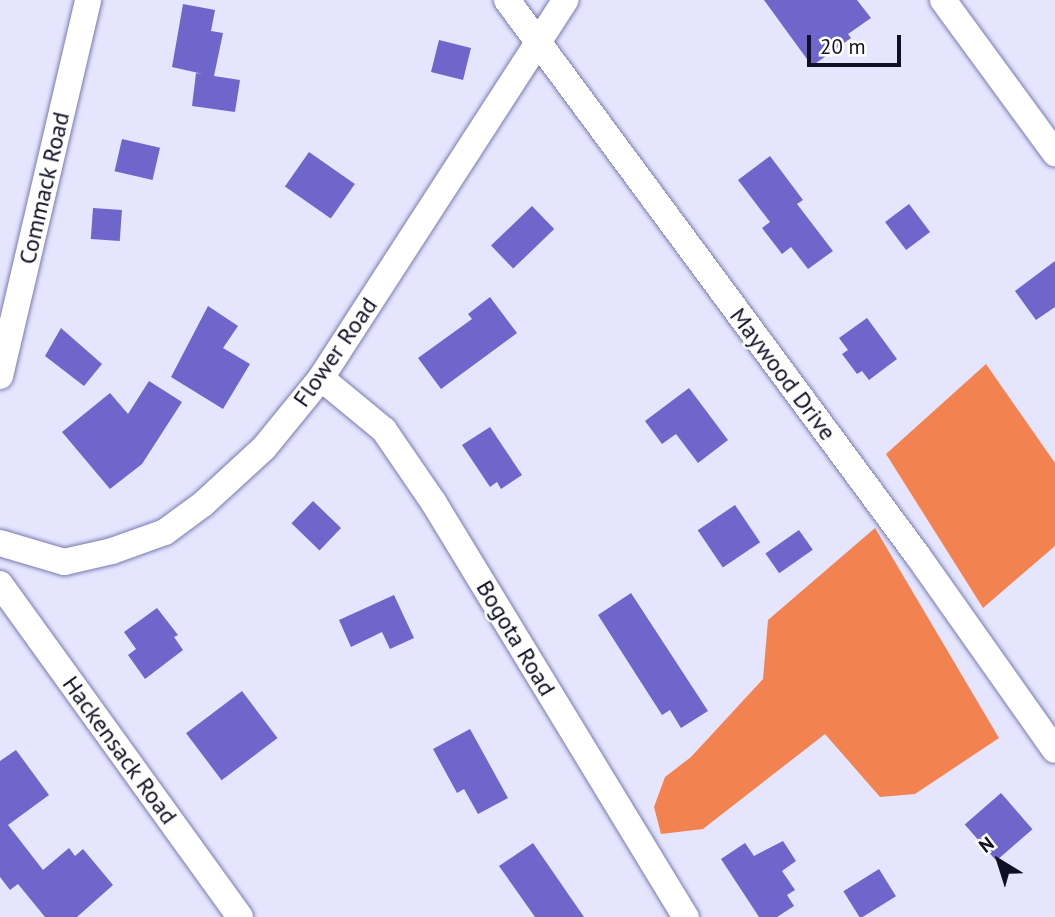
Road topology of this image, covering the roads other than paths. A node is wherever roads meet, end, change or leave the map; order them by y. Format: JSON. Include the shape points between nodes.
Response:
{"nodes":[{"id":1,"x":88,"y":0,"type":"edge"},
{"id":2,"x":507,"y":0,"type":"edge"},
{"id":3,"x":566,"y":0,"type":"edge"},
{"id":4,"x":943,"y":0,"type":"edge"},
{"id":5,"x":537,"y":41,"type":"junction"},
{"id":6,"x":1055,"y":153,"type":"edge"},
{"id":7,"x":0,"y":376,"type":"edge"},
{"id":8,"x":321,"y":378,"type":"junction"},
{"id":9,"x":0,"y":543,"type":"edge"},
{"id":10,"x":0,"y":583,"type":"edge"},
{"id":11,"x":1055,"y":750,"type":"edge"},
{"id":12,"x":240,"y":917,"type":"edge"},
{"id":13,"x":686,"y":917,"type":"edge"}],
"edges":[{"from":1,"to":7,"type":"street","name":"Commack Road"},
{"from":2,"to":5,"type":"street","name":"Maywood Drive"},
{"from":3,"to":5,"type":"street","name":"Flower Road"},
{"from":4,"to":6,"type":"street"},
{"from":5,"to":8,"type":"street","name":"Flower Road"},
{"from":5,"to":11,"type":"street","name":"Maywood Drive","via":[[918,556]]},
{"from":8,"to":9,"type":"street","name":"Flower Road","via":[[264,448],[165,532],[64,562]]},
{"from":8,"to":13,"type":"street","name":"Bogota Road","via":[[384,430],[434,503]]},
{"from":10,"to":12,"type":"street","name":"Hackensack Road"}]}
